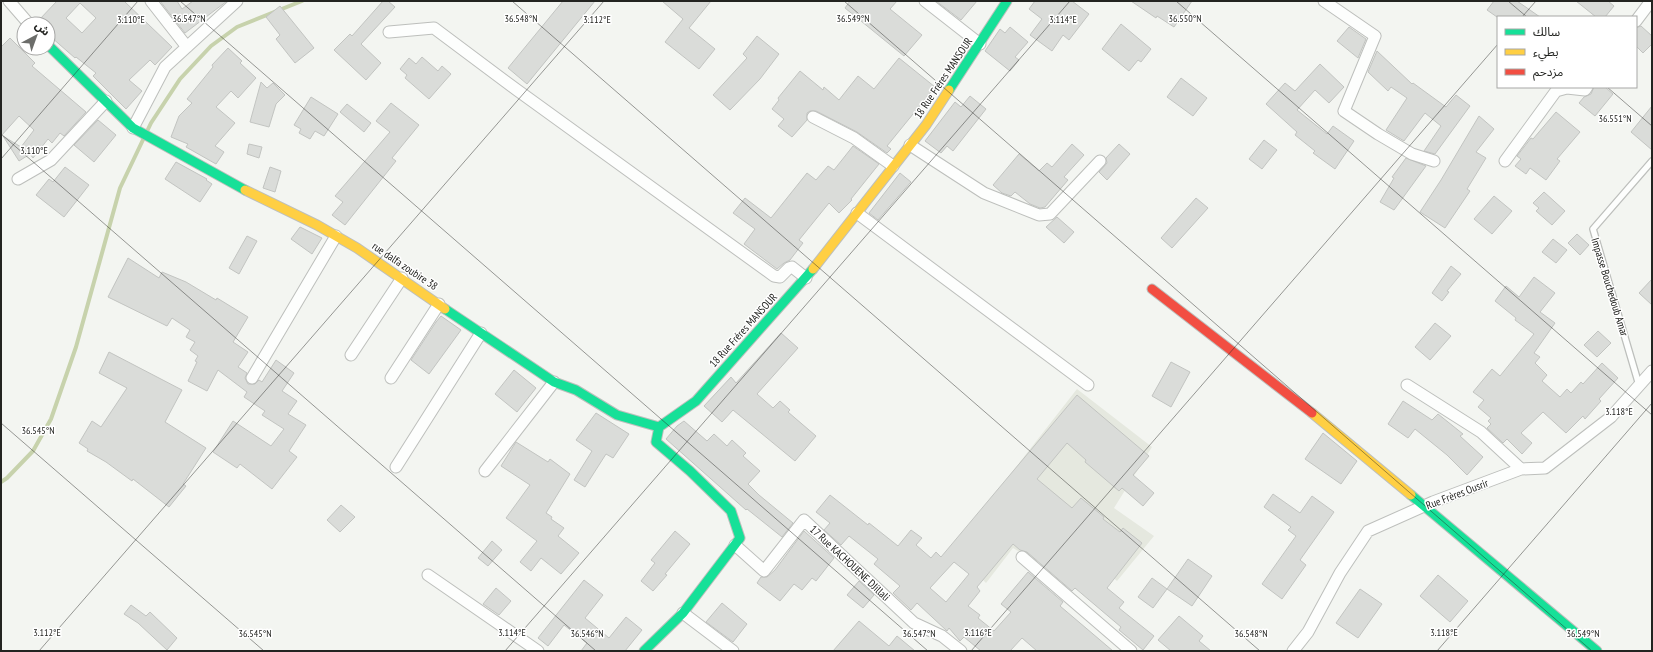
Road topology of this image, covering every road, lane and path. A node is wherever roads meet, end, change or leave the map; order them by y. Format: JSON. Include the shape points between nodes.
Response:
{"nodes":[{"id":1,"x":9,"y":1,"type":"edge"},
{"id":2,"x":151,"y":1,"type":"edge"},
{"id":3,"x":236,"y":1,"type":"edge"},
{"id":4,"x":924,"y":1,"type":"edge"},
{"id":5,"x":1007,"y":1,"type":"edge"},
{"id":6,"x":1324,"y":1,"type":"edge"},
{"id":7,"x":1650,"y":1,"type":"edge"},
{"id":8,"x":22,"y":16,"type":"edge"},
{"id":9,"x":1637,"y":20,"type":"edge"},
{"id":10,"x":389,"y":32,"type":"dead end"},
{"id":11,"x":980,"y":44,"type":"junction"},
{"id":12,"x":187,"y":47,"type":"junction"},
{"id":13,"x":56,"y":53,"type":"edge"},
{"id":14,"x":1567,"y":88,"type":"edge"},
{"id":15,"x":1567,"y":88,"type":"edge"},
{"id":16,"x":1586,"y":88,"type":"edge"},
{"id":17,"x":106,"y":101,"type":"junction"},
{"id":18,"x":813,"y":117,"type":"dead end"},
{"id":19,"x":133,"y":128,"type":"junction"},
{"id":20,"x":910,"y":145,"type":"junction"},
{"id":21,"x":1100,"y":161,"type":"dead end"},
{"id":22,"x":1434,"y":161,"type":"dead end"},
{"id":23,"x":1505,"y":161,"type":"dead end"},
{"id":24,"x":1652,"y":161,"type":"edge"},
{"id":25,"x":893,"y":166,"type":"junction"},
{"id":26,"x":18,"y":179,"type":"dead end"},
{"id":27,"x":857,"y":212,"type":"junction"},
{"id":28,"x":336,"y":236,"type":"junction"},
{"id":29,"x":402,"y":278,"type":"junction"},
{"id":30,"x":806,"y":278,"type":"junction"},
{"id":31,"x":1152,"y":289,"type":"dead end"},
{"id":32,"x":439,"y":304,"type":"junction"},
{"id":33,"x":481,"y":333,"type":"junction"},
{"id":34,"x":351,"y":355,"type":"dead end"},
{"id":35,"x":1652,"y":371,"type":"edge"},
{"id":36,"x":252,"y":378,"type":"dead end"},
{"id":37,"x":391,"y":378,"type":"dead end"},
{"id":38,"x":554,"y":382,"type":"junction"},
{"id":39,"x":1088,"y":385,"type":"dead end"},
{"id":40,"x":1407,"y":385,"type":"dead end"},
{"id":41,"x":1640,"y":385,"type":"junction"},
{"id":42,"x":659,"y":427,"type":"junction"},
{"id":43,"x":396,"y":468,"type":"dead end"},
{"id":44,"x":1521,"y":469,"type":"junction"},
{"id":45,"x":485,"y":472,"type":"dead end"},
{"id":46,"x":1425,"y":506,"type":"junction"},
{"id":47,"x":735,"y":545,"type":"junction"},
{"id":48,"x":1022,"y":557,"type":"dead end"},
{"id":49,"x":428,"y":575,"type":"dead end"},
{"id":50,"x":683,"y":613,"type":"junction"},
{"id":51,"x":538,"y":651,"type":"edge"},
{"id":52,"x":644,"y":651,"type":"edge"},
{"id":53,"x":733,"y":651,"type":"edge"},
{"id":54,"x":961,"y":651,"type":"edge"},
{"id":55,"x":1131,"y":651,"type":"edge"},
{"id":56,"x":1293,"y":651,"type":"edge"},
{"id":57,"x":1597,"y":651,"type":"edge"}],
"edges":[{"from":1,"to":8,"type":"street"},
{"from":2,"to":12,"type":"street"},
{"from":3,"to":12,"type":"street"},
{"from":4,"to":11,"type":"street"},
{"from":5,"to":11,"type":"street","name":"18 Rue Fréres MANSOUR"},
{"from":6,"to":22,"type":"street","via":[[1375,36],[1344,111],[1412,154]]},
{"from":7,"to":9,"type":"street"},
{"from":10,"to":30,"type":"street","via":[[434,28],[774,276],[780,277],[792,267]]},
{"from":11,"to":20,"type":"street","name":"18 Rue Fréres MANSOUR"},
{"from":12,"to":19,"type":"street","via":[[165,68]]},
{"from":13,"to":17,"type":"street","name":"rue dalfa zoubire 38"},
{"from":14,"to":23,"type":"street","via":[[1556,91]]},
{"from":15,"to":16,"type":"street"},
{"from":17,"to":19,"type":"street","name":"rue dalfa zoubire 38"},
{"from":17,"to":26,"type":"street","via":[[51,160]]},
{"from":18,"to":25,"type":"street","via":[[854,138]]},
{"from":19,"to":28,"type":"street","name":"rue dalfa zoubire 38"},
{"from":20,"to":21,"type":"street","via":[[984,192],[1039,215],[1050,214]]},
{"from":20,"to":25,"type":"street","name":"18 Rue Fréres MANSOUR"},
{"from":24,"to":41,"type":"lane","name":"Impasse Bouchedoub Amar","via":[[1593,229]]},
{"from":25,"to":27,"type":"street","name":"18 Rue Fréres MANSOUR"},
{"from":27,"to":30,"type":"street","name":"18 Rue Fréres MANSOUR"},
{"from":27,"to":39,"type":"street"},
{"from":28,"to":29,"type":"street","name":"rue dalfa zoubire 38"},
{"from":28,"to":36,"type":"street"},
{"from":29,"to":32,"type":"street","name":"rue dalfa zoubire 38"},
{"from":29,"to":34,"type":"street"},
{"from":30,"to":42,"type":"street","name":"18 Rue Fréres MANSOUR","via":[[696,401]]},
{"from":31,"to":46,"type":"street","via":[[1310,411]]},
{"from":32,"to":33,"type":"street","name":"rue dalfa zoubire 38"},
{"from":32,"to":37,"type":"street"},
{"from":33,"to":38,"type":"street","name":"rue dalfa zoubire 38"},
{"from":33,"to":43,"type":"street"},
{"from":35,"to":41,"type":"street","name":"Rue Frères Ousrir"},
{"from":38,"to":42,"type":"street","name":"rue dalfa zoubire 38","via":[[576,390],[617,415]]},
{"from":38,"to":45,"type":"street"},
{"from":40,"to":44,"type":"street","via":[[1481,432]]},
{"from":41,"to":44,"type":"street","name":"Rue Frères Ousrir","via":[[1611,417],[1545,468]]},
{"from":42,"to":47,"type":"street","via":[[656,442],[731,512],[740,538]]},
{"from":44,"to":46,"type":"street","name":"Rue Frères Ousrir"},
{"from":46,"to":56,"type":"street","name":"Rue Frères Ousrir","via":[[1368,531],[1340,573],[1308,632]]},
{"from":46,"to":57,"type":"street"},
{"from":47,"to":50,"type":"street"},
{"from":47,"to":54,"type":"street","name":"17 Rue KACHOUENE DJillali","via":[[764,571],[804,520],[914,623],[942,636]]},
{"from":48,"to":55,"type":"street"},
{"from":49,"to":51,"type":"street"},
{"from":50,"to":52,"type":"street"},
{"from":50,"to":53,"type":"street"}]}
